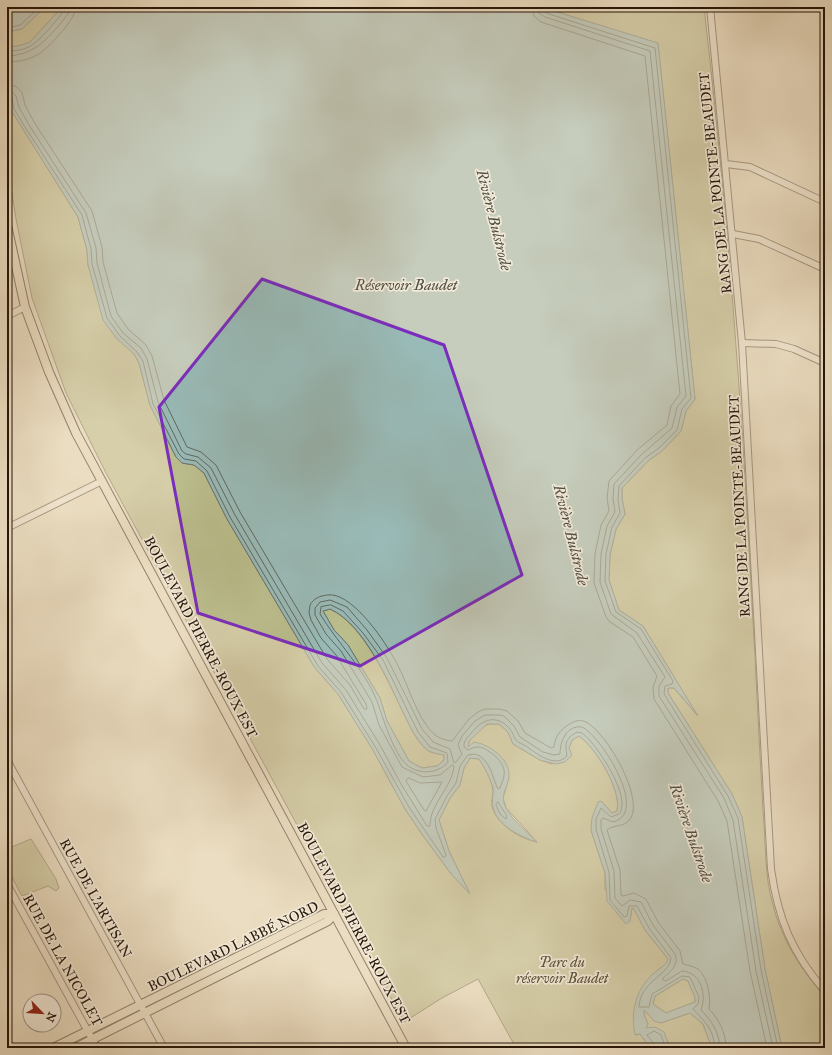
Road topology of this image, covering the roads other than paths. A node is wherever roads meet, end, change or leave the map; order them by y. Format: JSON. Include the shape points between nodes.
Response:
{"nodes":[{"id":1,"x":710,"y":7,"type":"edge"},
{"id":2,"x":726,"y":164,"type":"junction"},
{"id":3,"x":825,"y":202,"type":"edge"},
{"id":4,"x":7,"y":225,"type":"edge"},
{"id":5,"x":733,"y":234,"type":"junction"},
{"id":6,"x":825,"y":269,"type":"edge"},
{"id":7,"x":25,"y":307,"type":"junction"},
{"id":8,"x":7,"y":316,"type":"edge"},
{"id":9,"x":742,"y":343,"type":"junction"},
{"id":10,"x":825,"y":364,"type":"edge"},
{"id":11,"x":102,"y":481,"type":"junction"},
{"id":12,"x":7,"y":528,"type":"edge"},
{"id":13,"x":7,"y":760,"type":"edge"},
{"id":14,"x":7,"y":884,"type":"edge"},
{"id":15,"x":334,"y":914,"type":"junction"},
{"id":16,"x":825,"y":990,"type":"edge"},
{"id":17,"x":141,"y":1004,"type":"junction"},
{"id":18,"x":145,"y":1013,"type":"junction"},
{"id":19,"x":88,"y":1031,"type":"junction"},
{"id":20,"x":92,"y":1039,"type":"junction"},
{"id":21,"x":53,"y":1048,"type":"edge"},
{"id":22,"x":75,"y":1048,"type":"edge"},
{"id":23,"x":97,"y":1048,"type":"edge"},
{"id":24,"x":164,"y":1048,"type":"edge"},
{"id":25,"x":406,"y":1048,"type":"edge"}],
"edges":[{"from":1,"to":2,"type":"street","name":"RANG DE LA POINTE-BEAUDET"},
{"from":2,"to":3,"type":"street","via":[[750,167]]},
{"from":2,"to":5,"type":"street","name":"RANG DE LA POINTE-BEAUDET"},
{"from":4,"to":7,"type":"main road","name":"BOULEVARD PIERRE-ROUX EST"},
{"from":5,"to":6,"type":"street","via":[[759,239]]},
{"from":5,"to":9,"type":"street","name":"RANG DE LA POINTE-BEAUDET"},
{"from":7,"to":8,"type":"street"},
{"from":7,"to":11,"type":"main road","name":"BOULEVARD PIERRE-ROUX EST","via":[[49,372],[76,433]]},
{"from":9,"to":10,"type":"street","via":[[776,344],[794,349]]},
{"from":9,"to":16,"type":"street","name":"RANG DE LA POINTE-BEAUDET","via":[[772,876],[778,909],[791,940],[807,970]]},
{"from":11,"to":12,"type":"street"},
{"from":11,"to":15,"type":"main road","name":"BOULEVARD PIERRE-ROUX EST"},
{"from":13,"to":17,"type":"street","name":"RUE DE L'ARTISAN"},
{"from":14,"to":19,"type":"street","name":"RUE DE LA NICOLET"},
{"from":15,"to":17,"type":"main road","name":"BOULEVARD LABBÉ NORD","via":[[324,914]]},
{"from":15,"to":18,"type":"main road","name":"BOULEVARD LABBÉ NORD","via":[[328,921]]},
{"from":15,"to":25,"type":"main road","name":"BOULEVARD PIERRE-ROUX EST"},
{"from":17,"to":18,"type":"street","name":"RUE DE L'ARTISAN"},
{"from":17,"to":19,"type":"main road","name":"BOULEVARD LABBÉ NORD"},
{"from":18,"to":20,"type":"main road","name":"BOULEVARD LABBÉ NORD"},
{"from":18,"to":24,"type":"street","name":"RUE DE L'ARTISAN"},
{"from":19,"to":20,"type":"street","name":"RUE DE LA NICOLET"},
{"from":19,"to":21,"type":"main road","name":"BOULEVARD LABBÉ NORD"},
{"from":20,"to":22,"type":"main road","name":"BOULEVARD LABBÉ NORD"},
{"from":20,"to":23,"type":"street","name":"RUE DE LA NICOLET"}]}
